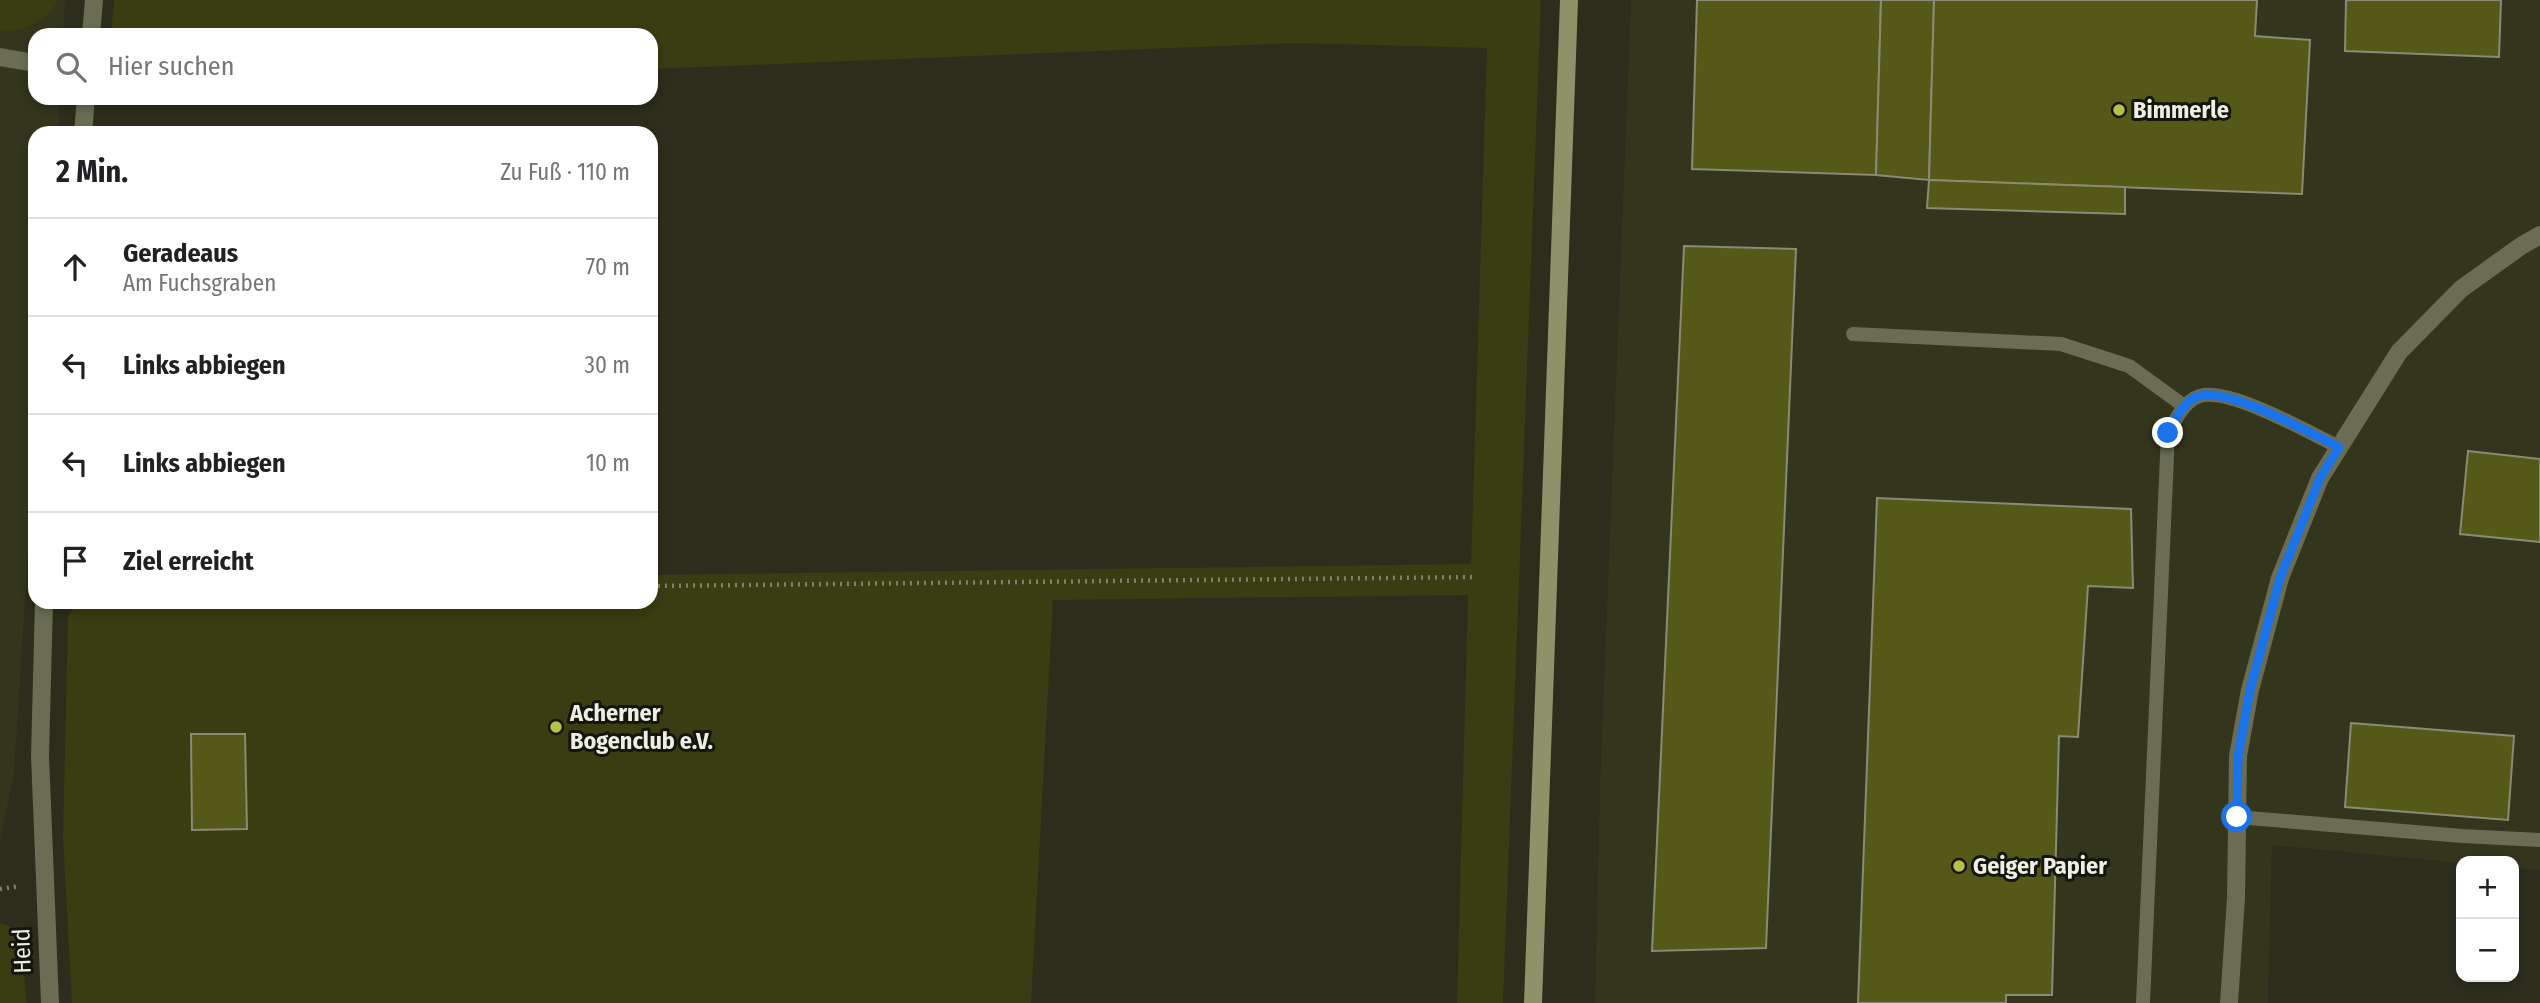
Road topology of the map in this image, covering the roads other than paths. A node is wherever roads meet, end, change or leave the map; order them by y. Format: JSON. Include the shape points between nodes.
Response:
{"nodes":[{"id":1,"x":94,"y":0,"type":"edge"},
{"id":2,"x":1569,"y":0,"type":"edge"},
{"id":3,"x":92,"y":28,"type":"edge"},
{"id":4,"x":0,"y":57,"type":"edge"},
{"id":5,"x":28,"y":62,"type":"edge"},
{"id":6,"x":85,"y":105,"type":"edge"},
{"id":7,"x":84,"y":126,"type":"edge"},
{"id":8,"x":2540,"y":235,"type":"edge"},
{"id":9,"x":1853,"y":334,"type":"dead end"},
{"id":10,"x":2184,"y":406,"type":"junction"},
{"id":11,"x":2339,"y":447,"type":"junction"},
{"id":12,"x":44,"y":609,"type":"edge"},
{"id":13,"x":2237,"y":817,"type":"junction"},
{"id":14,"x":2540,"y":840,"type":"edge"},
{"id":15,"x":50,"y":1003,"type":"edge"},
{"id":16,"x":1532,"y":1003,"type":"edge"},
{"id":17,"x":2143,"y":1003,"type":"edge"},
{"id":18,"x":2229,"y":1003,"type":"edge"}],
"edges":[{"from":1,"to":3,"type":"street"},
{"from":2,"to":16,"type":"main road"},
{"from":4,"to":5,"type":"street"},
{"from":6,"to":7,"type":"street"},
{"from":8,"to":11,"type":"street","via":[[2461,289],[2399,352]]},
{"from":9,"to":10,"type":"lane","via":[[2061,344],[2129,366]]},
{"from":10,"to":11,"type":"lane","via":[[2202,395],[2240,400]]},
{"from":10,"to":17,"type":"lane","via":[[2168,433]]},
{"from":11,"to":13,"type":"street","via":[[2320,478],[2280,578],[2250,690],[2241,743]]},
{"from":12,"to":15,"type":"street","name":"Heid","via":[[40,756]]},
{"from":13,"to":14,"type":"lane"},
{"from":13,"to":18,"type":"street"}]}
